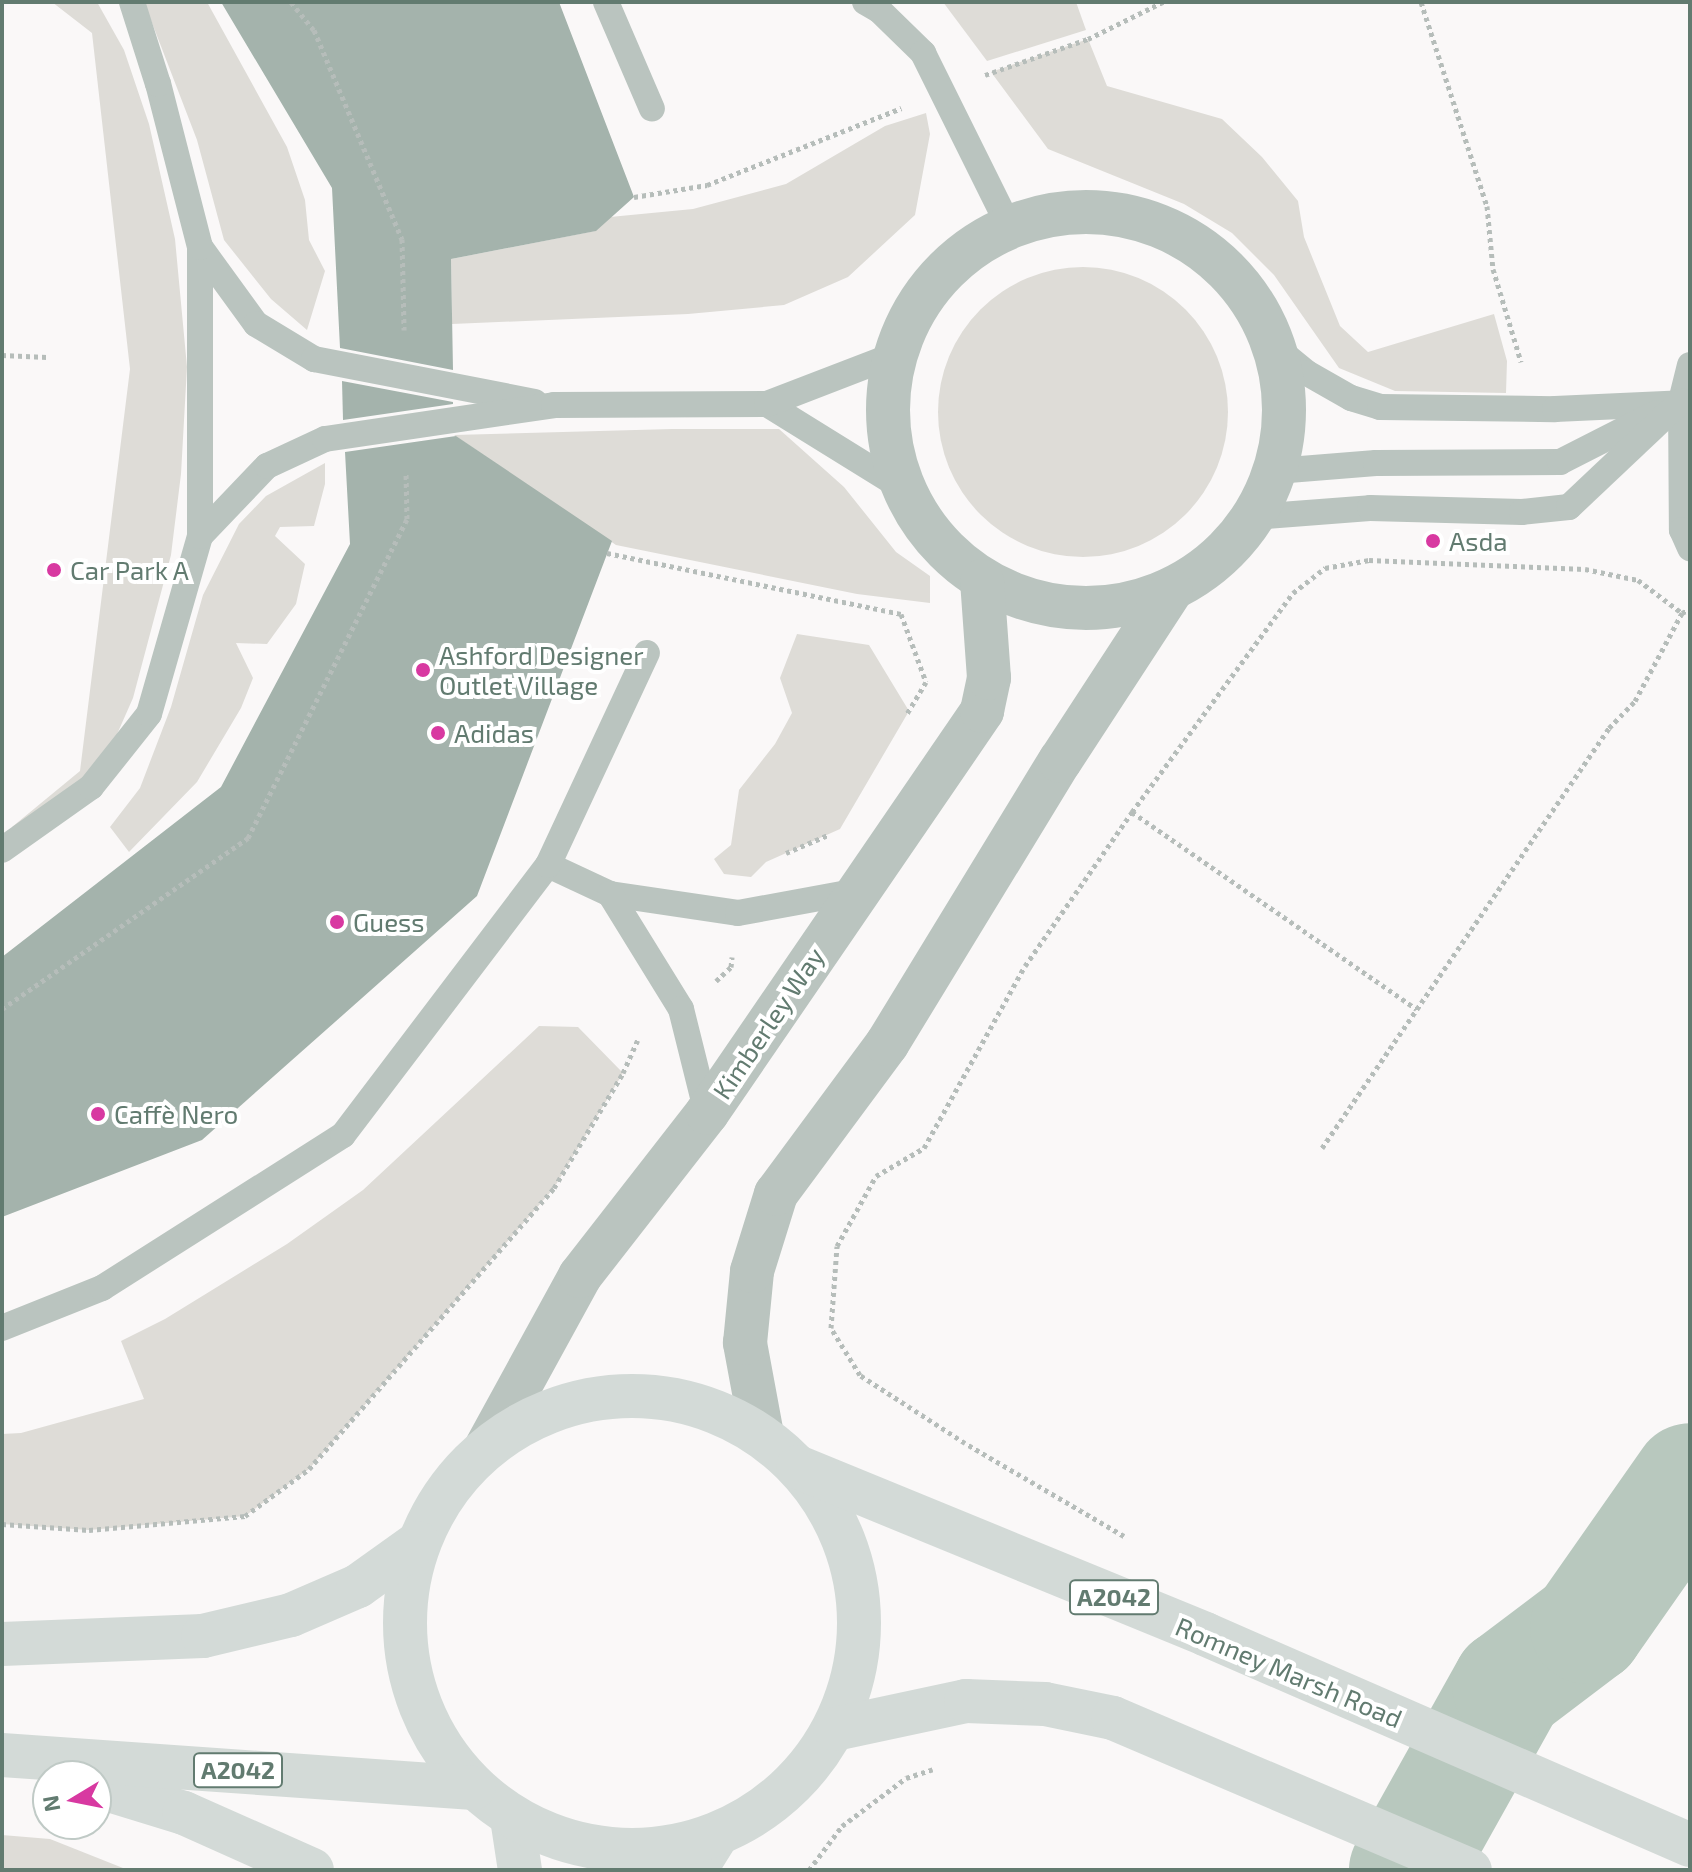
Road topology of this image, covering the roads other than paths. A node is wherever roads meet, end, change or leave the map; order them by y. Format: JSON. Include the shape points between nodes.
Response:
{"nodes":[{"id":1,"x":132,"y":2,"type":"edge"},
{"id":2,"x":606,"y":2,"type":"edge"},
{"id":3,"x":865,"y":2,"type":"edge"},
{"id":4,"x":652,"y":109,"type":"dead end"},
{"id":5,"x":1009,"y":226,"type":"junction"},
{"id":6,"x":200,"y":247,"type":"junction"},
{"id":7,"x":1274,"y":346,"type":"junction"},
{"id":8,"x":894,"y":355,"type":"junction"},
{"id":9,"x":1690,"y":365,"type":"edge"},
{"id":10,"x":767,"y":404,"type":"junction"},
{"id":11,"x":554,"y":405,"type":"junction"},
{"id":12,"x":1687,"y":408,"type":"edge"},
{"id":13,"x":1276,"y":471,"type":"junction"},
{"id":14,"x":901,"y":487,"type":"junction"},
{"id":15,"x":1254,"y":517,"type":"junction"},
{"id":16,"x":200,"y":536,"type":"junction"},
{"id":17,"x":1690,"y":548,"type":"edge"},
{"id":18,"x":982,"y":581,"type":"junction"},
{"id":19,"x":1171,"y":591,"type":"junction"},
{"id":20,"x":647,"y":653,"type":"dead end"},
{"id":21,"x":2,"y":850,"type":"edge"},
{"id":22,"x":548,"y":865,"type":"junction"},
{"id":23,"x":858,"y":891,"type":"junction"},
{"id":24,"x":610,"y":894,"type":"junction"},
{"id":25,"x":707,"y":1113,"type":"junction"},
{"id":26,"x":2,"y":1328,"type":"edge"},
{"id":27,"x":762,"y":1435,"type":"junction"},
{"id":28,"x":487,"y":1446,"type":"junction"},
{"id":29,"x":798,"y":1467,"type":"junction"},
{"id":30,"x":418,"y":1543,"type":"junction"},
{"id":31,"x":2,"y":1644,"type":"edge"},
{"id":32,"x":835,"y":1729,"type":"junction"},
{"id":33,"x":2,"y":1757,"type":"edge"},
{"id":34,"x":32,"y":1767,"type":"edge"},
{"id":35,"x":474,"y":1788,"type":"junction"},
{"id":36,"x":112,"y":1791,"type":"edge"},
{"id":37,"x":512,"y":1818,"type":"junction"},
{"id":38,"x":1690,"y":1845,"type":"edge"},
{"id":39,"x":706,"y":1853,"type":"edge"},
{"id":40,"x":312,"y":1870,"type":"edge"},
{"id":41,"x":520,"y":1870,"type":"edge"},
{"id":42,"x":1470,"y":1870,"type":"edge"}],
"edges":[{"from":1,"to":6,"type":"lane"},
{"from":2,"to":4,"type":"lane"},
{"from":3,"to":5,"type":"lane","via":[[923,53]]},
{"from":5,"to":7,"type":"street","via":[[1060,212],[1101,212],[1166,228],[1213,257],[1249,297]]},
{"from":5,"to":8,"type":"street","via":[[958,256],[919,301]]},
{"from":6,"to":11,"type":"lane","via":[[256,324],[314,359]]},
{"from":6,"to":16,"type":"lane"},
{"from":7,"to":12,"type":"lane","via":[[1340,392],[1380,407]]},
{"from":7,"to":13,"type":"street","via":[[1283,387]]},
{"from":8,"to":10,"type":"lane"},
{"from":8,"to":14,"type":"street","via":[[886,421]]},
{"from":9,"to":12,"type":"lane"},
{"from":10,"to":11,"type":"lane"},
{"from":10,"to":14,"type":"lane"},
{"from":11,"to":16,"type":"lane","via":[[325,439],[267,466]]},
{"from":12,"to":13,"type":"lane","via":[[1560,462],[1376,463]]},
{"from":12,"to":15,"type":"lane","via":[[1569,507],[1522,512],[1370,508]]},
{"from":12,"to":17,"type":"lane","via":[[1682,530]]},
{"from":13,"to":15,"type":"street"},
{"from":14,"to":18,"type":"street","via":[[934,541]]},
{"from":15,"to":19,"type":"street","via":[[1218,560]]},
{"from":16,"to":21,"type":"lane","via":[[149,714],[91,787]]},
{"from":18,"to":19,"type":"street","via":[[1043,605],[1108,609]]},
{"from":18,"to":23,"type":"street","name":"Kimberley Way","via":[[989,678],[982,711]]},
{"from":19,"to":27,"type":"street","via":[[887,1044],[776,1194],[752,1271],[745,1343]]},
{"from":20,"to":22,"type":"lane"},
{"from":22,"to":24,"type":"lane"},
{"from":22,"to":26,"type":"lane","via":[[343,1135],[102,1288]]},
{"from":23,"to":24,"type":"lane","via":[[738,913]]},
{"from":23,"to":25,"type":"street","name":"Kimberley Way"},
{"from":24,"to":25,"type":"lane","via":[[681,1009]]},
{"from":25,"to":28,"type":"street","name":"Kimberley Way","via":[[580,1276]]},
{"from":27,"to":28,"type":"main road","via":[[695,1403],[622,1395],[551,1410]]},
{"from":27,"to":29,"type":"main road"},
{"from":28,"to":30,"type":"main road","via":[[447,1490]]},
{"from":29,"to":32,"type":"main road","via":[[838,1525],[858,1592],[858,1663]]},
{"from":29,"to":38,"type":"main road","name":"Romney Marsh Road","number":"A2042","via":[[1205,1634]]},
{"from":30,"to":31,"type":"main road","via":[[358,1586],[291,1615],[203,1636]]},
{"from":30,"to":35,"type":"main road","via":[[405,1608],[410,1674],[434,1735]]},
{"from":32,"to":39,"type":"main road","via":[[804,1774]]},
{"from":32,"to":42,"type":"main road","via":[[966,1701],[1045,1704],[1113,1718]]},
{"from":33,"to":34,"type":"main road"},
{"from":33,"to":35,"type":"main road","number":"A2042"},
{"from":35,"to":37,"type":"main road"},
{"from":36,"to":40,"type":"main road","via":[[184,1813]]},
{"from":37,"to":39,"type":"main road","via":[[577,1845]]},
{"from":37,"to":41,"type":"main road"}]}
